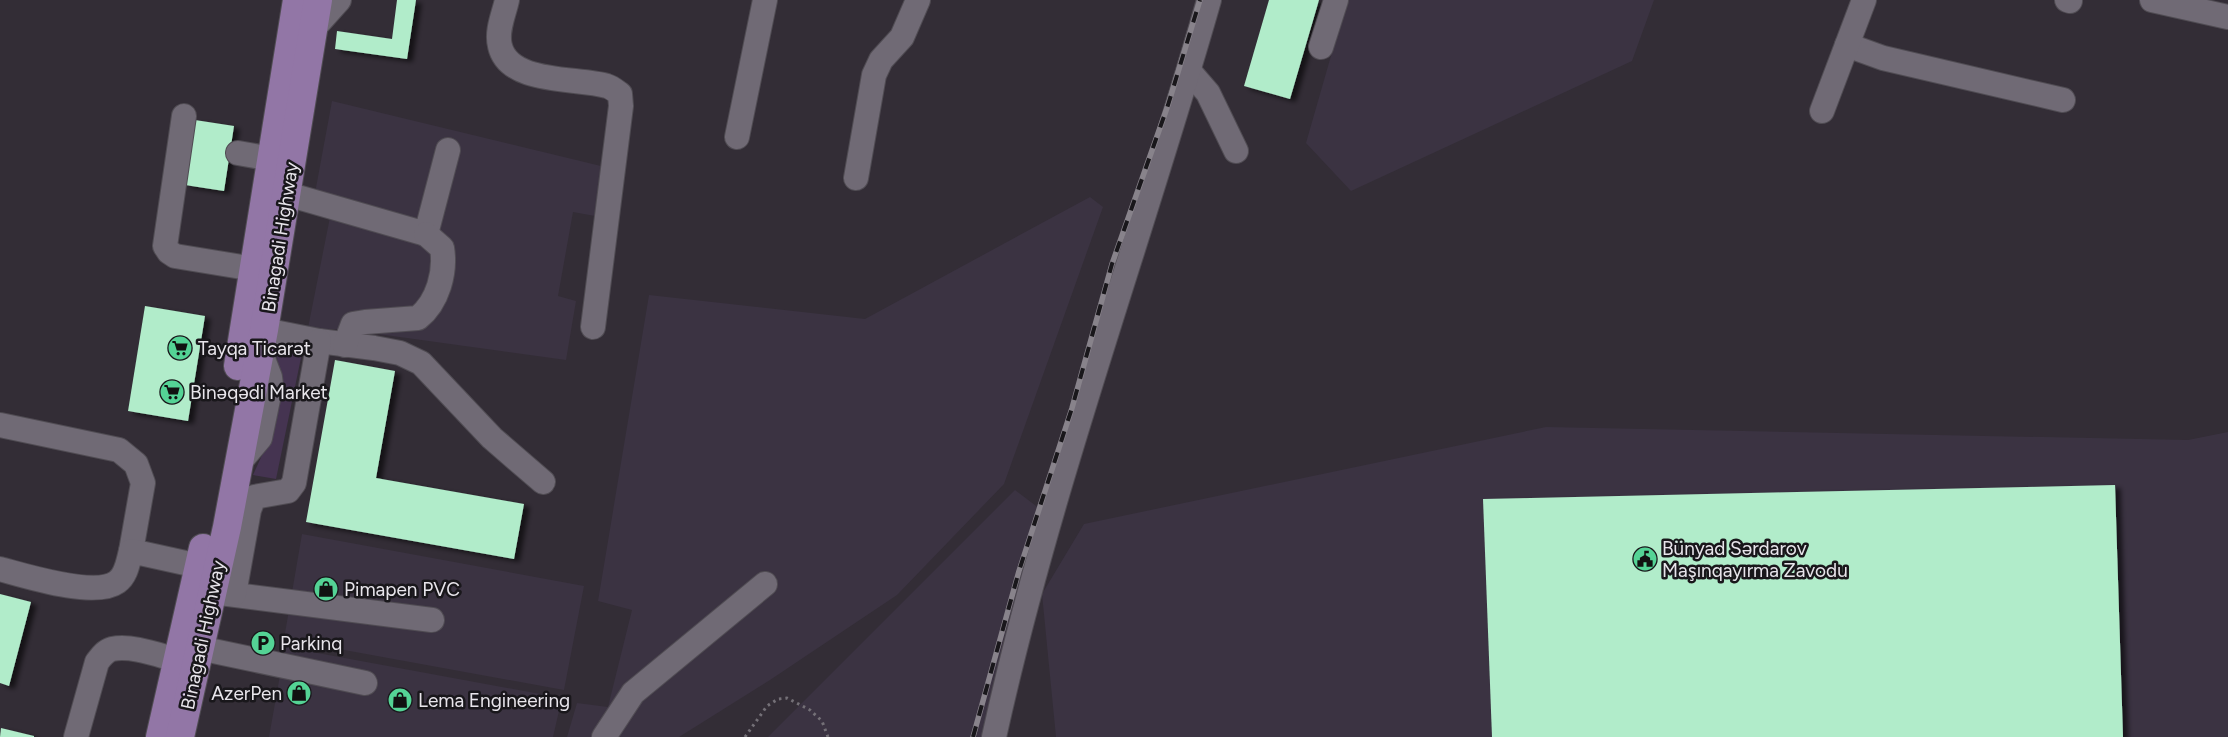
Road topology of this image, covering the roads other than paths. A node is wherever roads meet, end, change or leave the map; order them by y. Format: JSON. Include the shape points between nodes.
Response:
{"nodes":[{"id":1,"x":296,"y":0,"type":"edge"},
{"id":2,"x":318,"y":0,"type":"edge"},
{"id":3,"x":338,"y":0,"type":"edge"},
{"id":4,"x":506,"y":0,"type":"edge"},
{"id":5,"x":765,"y":0,"type":"edge"},
{"id":6,"x":918,"y":0,"type":"edge"},
{"id":7,"x":1209,"y":0,"type":"edge"},
{"id":8,"x":1336,"y":0,"type":"edge"},
{"id":9,"x":1864,"y":0,"type":"edge"},
{"id":10,"x":2152,"y":0,"type":"edge"},
{"id":11,"x":2228,"y":17,"type":"edge"},
{"id":12,"x":313,"y":29,"type":"junction"},
{"id":13,"x":1847,"y":44,"type":"junction"},
{"id":14,"x":1322,"y":47,"type":"dead end"},
{"id":15,"x":1189,"y":71,"type":"junction"},
{"id":16,"x":2063,"y":100,"type":"dead end"},
{"id":17,"x":1822,"y":111,"type":"dead end"},
{"id":18,"x":184,"y":116,"type":"dead end"},
{"id":19,"x":737,"y":137,"type":"dead end"},
{"id":20,"x":448,"y":150,"type":"dead end"},
{"id":21,"x":1236,"y":151,"type":"dead end"},
{"id":22,"x":238,"y":153,"type":"dead end"},
{"id":23,"x":272,"y":159,"type":"junction"},
{"id":24,"x":856,"y":178,"type":"dead end"},
{"id":25,"x":287,"y":194,"type":"junction"},
{"id":26,"x":426,"y":234,"type":"junction"},
{"id":27,"x":254,"y":269,"type":"junction"},
{"id":28,"x":593,"y":327,"type":"dead end"},
{"id":29,"x":262,"y":341,"type":"junction"},
{"id":30,"x":319,"y":341,"type":"junction"},
{"id":31,"x":344,"y":345,"type":"junction"},
{"id":32,"x":0,"y":425,"type":"edge"},
{"id":33,"x":543,"y":482,"type":"dead end"},
{"id":34,"x":131,"y":551,"type":"junction"},
{"id":35,"x":199,"y":566,"type":"junction"},
{"id":36,"x":0,"y":569,"type":"edge"},
{"id":37,"x":765,"y":584,"type":"dead end"},
{"id":38,"x":223,"y":593,"type":"junction"},
{"id":39,"x":432,"y":620,"type":"dead end"},
{"id":40,"x":188,"y":654,"type":"junction"},
{"id":41,"x":365,"y":683,"type":"dead end"},
{"id":42,"x":76,"y":737,"type":"edge"},
{"id":43,"x":160,"y":737,"type":"edge"},
{"id":44,"x":180,"y":737,"type":"edge"},
{"id":45,"x":604,"y":737,"type":"edge"},
{"id":46,"x":994,"y":737,"type":"edge"}],
"edges":[{"from":1,"to":23,"type":"main road","name":"Binagadi Highway"},
{"from":2,"to":12,"type":"main road","name":"Binagadi Highway"},
{"from":3,"to":12,"type":"street"},
{"from":4,"to":28,"type":"street","via":[[500,46],[507,60],[525,72],[544,78],[608,86],[620,94]]},
{"from":5,"to":19,"type":"street"},
{"from":6,"to":24,"type":"street","via":[[902,37],[881,60],[874,75]]},
{"from":7,"to":15,"type":"street"},
{"from":8,"to":14,"type":"street"},
{"from":9,"to":13,"type":"street"},
{"from":10,"to":11,"type":"street"},
{"from":12,"to":25,"type":"main road","name":"Binagadi Highway"},
{"from":13,"to":16,"type":"street","via":[[1883,58]]},
{"from":13,"to":17,"type":"street"},
{"from":15,"to":21,"type":"street","via":[[1208,93]]},
{"from":15,"to":46,"type":"street","via":[[1058,497],[1006,682]]},
{"from":18,"to":27,"type":"street","via":[[165,246],[175,256]]},
{"from":20,"to":26,"type":"street"},
{"from":22,"to":23,"type":"street"},
{"from":23,"to":27,"type":"main road","name":"Binagadi Highway"},
{"from":25,"to":26,"type":"street"},
{"from":25,"to":29,"type":"main road","name":"Binagadi Highway"},
{"from":26,"to":31,"type":"street","via":[[442,248],[444,261],[434,301],[418,318],[353,324]]},
{"from":27,"to":35,"type":"main road","name":"Binagadi Highway"},
{"from":29,"to":30,"type":"street"},
{"from":29,"to":38,"type":"main road","name":"Binagadi Highway","via":[[239,463]]},
{"from":30,"to":31,"type":"street"},
{"from":30,"to":38,"type":"street","via":[[294,483],[288,491],[254,497]]},
{"from":31,"to":33,"type":"street","via":[[400,354],[421,363],[492,438]]},
{"from":32,"to":34,"type":"street","via":[[119,450],[136,464],[143,483]]},
{"from":34,"to":35,"type":"street"},
{"from":34,"to":36,"type":"street","via":[[126,570],[118,582],[105,588],[56,584]]},
{"from":35,"to":40,"type":"main road","name":"Binagadi Highway"},
{"from":37,"to":45,"type":"street","via":[[633,693]]},
{"from":38,"to":39,"type":"street"},
{"from":38,"to":40,"type":"main road","name":"Binagadi Highway"},
{"from":40,"to":41,"type":"street"},
{"from":40,"to":42,"type":"street","via":[[125,649],[105,653],[97,662]]},
{"from":40,"to":43,"type":"main road","name":"Binagadi Highway"},
{"from":40,"to":44,"type":"main road","name":"Binagadi Highway"}]}
